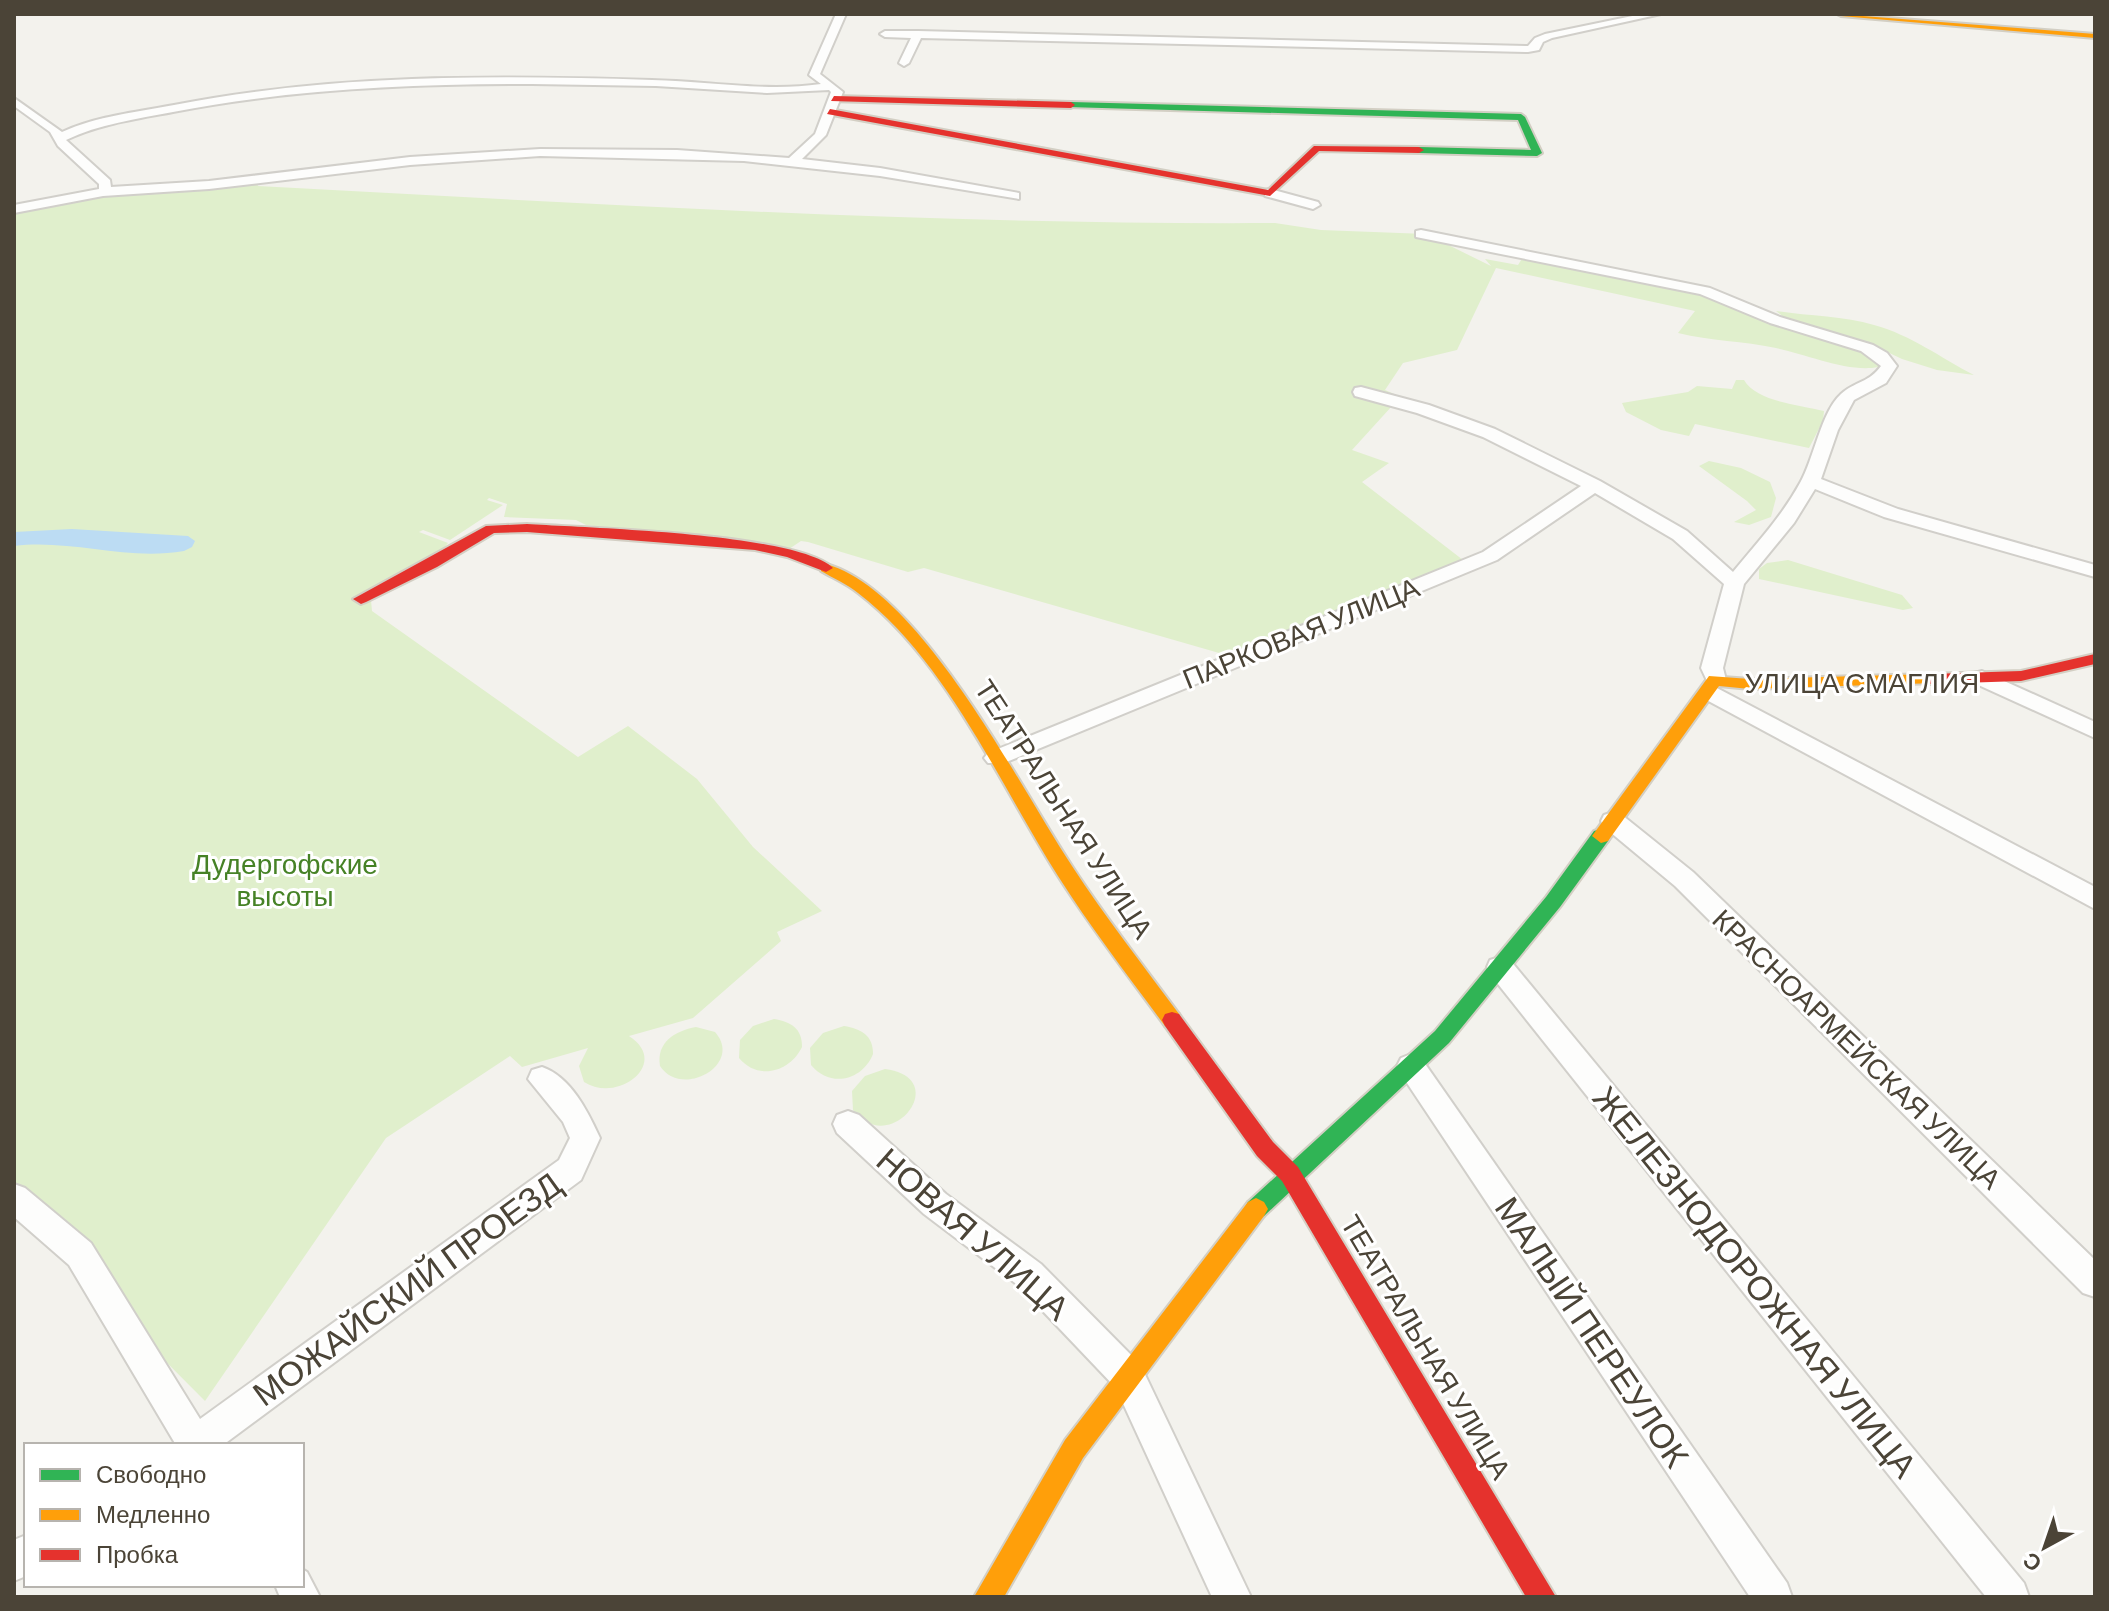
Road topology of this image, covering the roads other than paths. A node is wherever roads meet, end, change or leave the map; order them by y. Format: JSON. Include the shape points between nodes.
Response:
{"nodes":[{"id":1,"x":841,"y":14,"type":"edge"},
{"id":2,"x":1656,"y":14,"type":"edge"},
{"id":3,"x":1841,"y":14,"type":"edge"},
{"id":4,"x":885,"y":34,"type":"dead end"},
{"id":5,"x":918,"y":34,"type":"junction"},
{"id":6,"x":2095,"y":36,"type":"edge"},
{"id":7,"x":904,"y":63,"type":"dead end"},
{"id":8,"x":832,"y":99,"type":"junction"},
{"id":9,"x":14,"y":101,"type":"edge"},
{"id":10,"x":60,"y":138,"type":"junction"},
{"id":11,"x":794,"y":160,"type":"junction"},
{"id":12,"x":105,"y":192,"type":"junction"},
{"id":13,"x":1270,"y":193,"type":"junction"},
{"id":14,"x":1014,"y":196,"type":"dead end"},
{"id":15,"x":1313,"y":205,"type":"dead end"},
{"id":16,"x":14,"y":209,"type":"edge"},
{"id":17,"x":1421,"y":234,"type":"dead end"},
{"id":18,"x":1361,"y":392,"type":"dead end"},
{"id":19,"x":1811,"y":481,"type":"junction"},
{"id":20,"x":1594,"y":485,"type":"junction"},
{"id":21,"x":2095,"y":571,"type":"edge"},
{"id":22,"x":1734,"y":583,"type":"junction"},
{"id":23,"x":361,"y":599,"type":"dead end"},
{"id":24,"x":2095,"y":659,"type":"edge"},
{"id":25,"x":1982,"y":678,"type":"junction"},
{"id":26,"x":1712,"y":686,"type":"junction"},
{"id":27,"x":2095,"y":731,"type":"edge"},
{"id":28,"x":996,"y":758,"type":"junction"},
{"id":29,"x":1613,"y":821,"type":"junction"},
{"id":30,"x":2095,"y":899,"type":"edge"},
{"id":31,"x":1500,"y":967,"type":"junction"},
{"id":32,"x":1411,"y":1066,"type":"junction"},
{"id":33,"x":542,"y":1079,"type":"dead end"},
{"id":34,"x":848,"y":1124,"type":"dead end"},
{"id":35,"x":1290,"y":1174,"type":"junction"},
{"id":36,"x":14,"y":1198,"type":"edge"},
{"id":37,"x":2095,"y":1282,"type":"edge"},
{"id":38,"x":1128,"y":1376,"type":"junction"},
{"id":39,"x":194,"y":1443,"type":"edge"},
{"id":40,"x":198,"y":1443,"type":"edge"},
{"id":41,"x":988,"y":1597,"type":"edge"},
{"id":42,"x":1232,"y":1597,"type":"edge"},
{"id":43,"x":1542,"y":1597,"type":"edge"},
{"id":44,"x":1773,"y":1597,"type":"edge"},
{"id":45,"x":2010,"y":1597,"type":"edge"}],
"edges":[{"from":1,"to":8,"type":"street","via":[[814,75]]},
{"from":2,"to":5,"type":"street","via":[[1549,36],[1528,49]]},
{"from":3,"to":6,"type":"street"},
{"from":4,"to":5,"type":"street"},
{"from":5,"to":7,"type":"street"},
{"from":8,"to":10,"type":"street","via":[[793,89],[579,82],[289,89],[95,123]]},
{"from":8,"to":11,"type":"street","via":[[820,135]]},
{"from":8,"to":13,"type":"street"},
{"from":8,"to":13,"type":"street","via":[[1521,117],[1537,153],[1317,148]]},
{"from":9,"to":10,"type":"street"},
{"from":10,"to":12,"type":"street","via":[[105,183]]},
{"from":11,"to":12,"type":"street","via":[[657,152],[474,156]]},
{"from":11,"to":14,"type":"street"},
{"from":12,"to":16,"type":"street"},
{"from":13,"to":15,"type":"street"},
{"from":17,"to":19,"type":"street","via":[[1597,265],[1705,291],[1881,356],[1889,366],[1880,380],[1847,397]]},
{"from":18,"to":20,"type":"street","via":[[1489,433]]},
{"from":19,"to":21,"type":"street","via":[[1891,513]]},
{"from":19,"to":22,"type":"street"},
{"from":20,"to":22,"type":"street","via":[[1680,535]]},
{"from":20,"to":28,"type":"street","name":"ПАРКОВАЯ УЛИЦА","via":[[1490,556]]},
{"from":22,"to":26,"type":"street"},
{"from":23,"to":28,"type":"street","name":"ТЕАТРАЛЬНАЯ УЛИЦА","via":[[491,529],[755,546],[791,553],[864,589],[911,636]]},
{"from":24,"to":25,"type":"street","via":[[2021,676]]},
{"from":25,"to":26,"type":"street","name":"УЛИЦА СМАГЛИЯ"},
{"from":25,"to":27,"type":"street","name":"УЛИЦА СМАГЛИЯ"},
{"from":26,"to":29,"type":"street"},
{"from":26,"to":30,"type":"street"},
{"from":28,"to":35,"type":"street","name":"ТЕАТРАЛЬНАЯ УЛИЦА","via":[[1066,873],[1265,1149]]},
{"from":29,"to":31,"type":"street"},
{"from":29,"to":37,"type":"street","name":"КРАСНОАРМЕЙСКАЯ УЛИЦА","via":[[1684,879]]},
{"from":31,"to":32,"type":"street"},
{"from":31,"to":45,"type":"street","name":"ЖЕЛЕЗНОДОРОЖНАЯ УЛИЦА"},
{"from":32,"to":35,"type":"street"},
{"from":32,"to":44,"type":"street","name":"МАЛЫЙ ПЕРЕУЛОК"},
{"from":33,"to":40,"type":"street","name":"МОЖАЙСКИЙ ПРОЕЗД","via":[[574,1114],[585,1138],[570,1170]]},
{"from":34,"to":38,"type":"street","name":"НОВАЯ УЛИЦА","via":[[935,1204],[1030,1275]]},
{"from":35,"to":38,"type":"street","via":[[1256,1208]]},
{"from":35,"to":43,"type":"street","name":"ТЕАТРАЛЬНАЯ УЛИЦА"},
{"from":36,"to":39,"type":"street","via":[[80,1254]]},
{"from":38,"to":41,"type":"street","via":[[1074,1449]]},
{"from":38,"to":42,"type":"street","name":"НОВАЯ УЛИЦА"}]}
